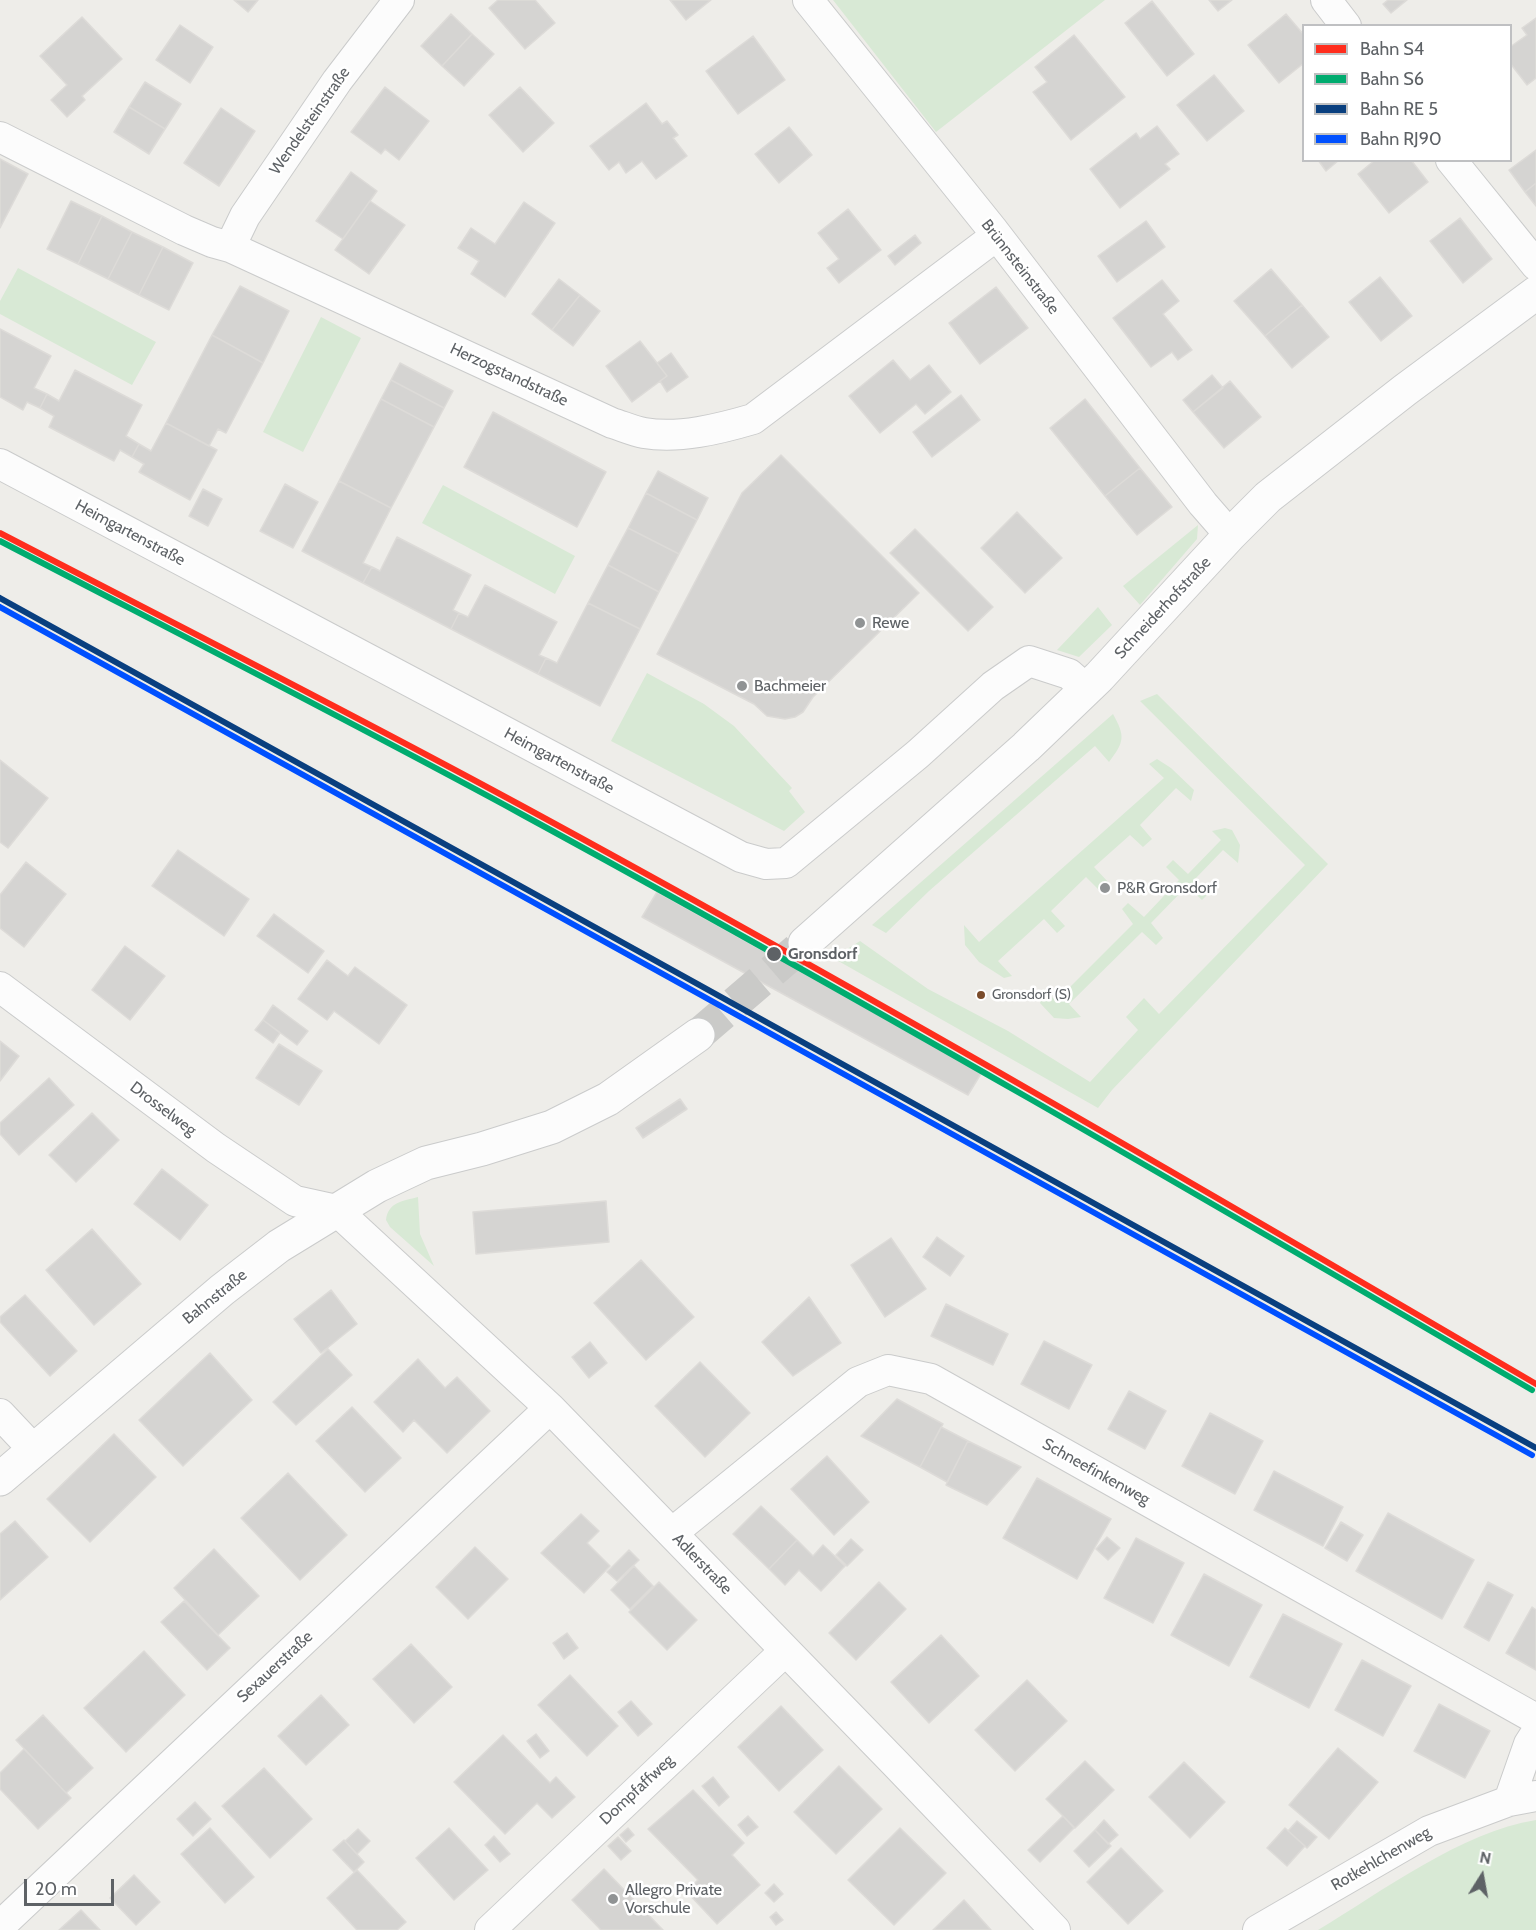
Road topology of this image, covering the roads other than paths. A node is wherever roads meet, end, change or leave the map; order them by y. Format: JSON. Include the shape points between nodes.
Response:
{"nodes":[{"id":1,"x":399,"y":0,"type":"edge"},
{"id":2,"x":808,"y":0,"type":"edge"},
{"id":3,"x":1326,"y":0,"type":"edge"},
{"id":4,"x":1344,"y":24,"type":"edge"},
{"id":5,"x":0,"y":136,"type":"edge"},
{"id":6,"x":1453,"y":162,"type":"edge"},
{"id":7,"x":996,"y":236,"type":"junction"},
{"id":8,"x":230,"y":248,"type":"junction"},
{"id":9,"x":1536,"y":265,"type":"edge"},
{"id":10,"x":1536,"y":293,"type":"edge"},
{"id":11,"x":0,"y":464,"type":"edge"},
{"id":12,"x":1230,"y":535,"type":"junction"},
{"id":13,"x":1086,"y":689,"type":"junction"},
{"id":14,"x":805,"y":943,"type":"tunnel mouth"},
{"id":15,"x":0,"y":987,"type":"edge"},
{"id":16,"x":698,"y":1035,"type":"tunnel mouth"},
{"id":17,"x":336,"y":1210,"type":"junction"},
{"id":18,"x":550,"y":1408,"type":"junction"},
{"id":19,"x":0,"y":1414,"type":"edge"},
{"id":20,"x":33,"y":1449,"type":"junction"},
{"id":21,"x":0,"y":1479,"type":"edge"},
{"id":22,"x":672,"y":1533,"type":"junction"},
{"id":23,"x":785,"y":1651,"type":"junction"},
{"id":24,"x":1536,"y":1719,"type":"edge"},
{"id":25,"x":1536,"y":1733,"type":"edge"},
{"id":26,"x":1523,"y":1799,"type":"edge"},
{"id":27,"x":0,"y":1926,"type":"edge"},
{"id":28,"x":490,"y":1930,"type":"edge"},
{"id":29,"x":1055,"y":1930,"type":"edge"},
{"id":30,"x":1258,"y":1930,"type":"edge"}],
"edges":[{"from":1,"to":8,"type":"street","name":"Wendelsteinstraße","via":[[336,81],[245,216]]},
{"from":2,"to":7,"type":"street","name":"Brünnsteinstraße"},
{"from":3,"to":4,"type":"street"},
{"from":5,"to":8,"type":"street","name":"Herzogstandstraße","via":[[184,230]]},
{"from":6,"to":9,"type":"street"},
{"from":7,"to":8,"type":"street","name":"Herzogstandstraße","via":[[753,419],[677,434],[645,433],[612,423]]},
{"from":7,"to":12,"type":"street","name":"Brünnsteinstraße"},
{"from":10,"to":12,"type":"street","name":"Schneiderhofstraße","via":[[1277,490]]},
{"from":11,"to":13,"type":"street","name":"Heimgartenstraße","via":[[741,857],[766,864],[786,863],[993,686],[1029,661],[1069,674]]},
{"from":12,"to":13,"type":"street","name":"Schneiderhofstraße"},
{"from":13,"to":14,"type":"street","name":"Schneiderhofstraße"},
{"from":15,"to":17,"type":"street","name":"Drosselweg","via":[[216,1148],[295,1201]]},
{"from":16,"to":17,"type":"street","name":"Bahnstraße","via":[[608,1099],[552,1126],[426,1163]]},
{"from":17,"to":18,"type":"street","name":"Adlerstraße"},
{"from":17,"to":20,"type":"street","name":"Bahnstraße","via":[[279,1246],[222,1290]]},
{"from":18,"to":22,"type":"street","name":"Adlerstraße"},
{"from":18,"to":27,"type":"street","name":"Sexauerstraße"},
{"from":19,"to":20,"type":"street"},
{"from":20,"to":21,"type":"street","name":"Bahnstraße"},
{"from":22,"to":23,"type":"street","name":"Adlerstraße"},
{"from":22,"to":24,"type":"street","name":"Schneefinkenweg","via":[[858,1382],[888,1370],[906,1373],[931,1379]]},
{"from":23,"to":28,"type":"street","name":"Dompfaffweg"},
{"from":23,"to":29,"type":"street","name":"Adlerstraße"},
{"from":25,"to":26,"type":"street","name":"Rotkehlchenweg","via":[[1529,1744]]},
{"from":26,"to":30,"type":"street","name":"Rotkehlchenweg","via":[[1429,1831]]}]}
